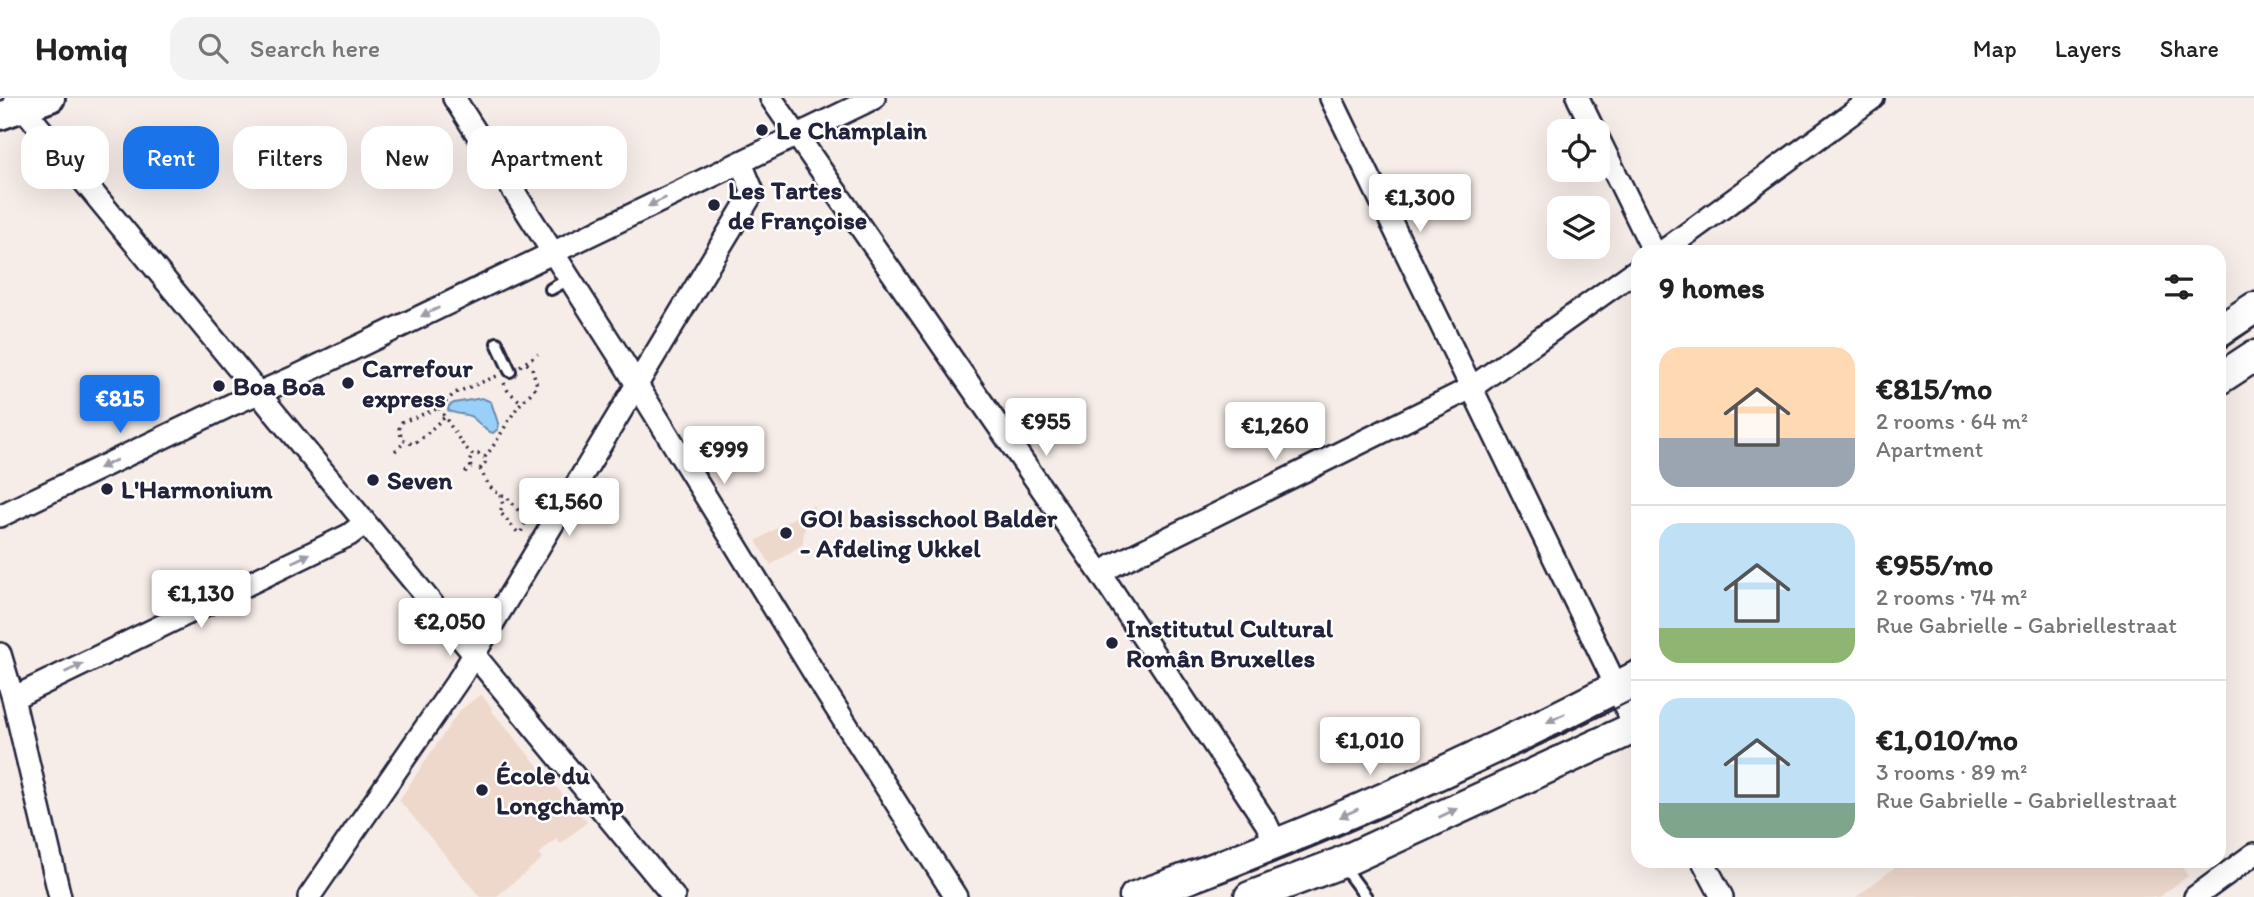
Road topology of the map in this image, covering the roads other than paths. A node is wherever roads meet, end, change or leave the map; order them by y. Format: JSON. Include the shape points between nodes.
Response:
{"nodes":[{"id":1,"x":51,"y":98,"type":"edge"},
{"id":2,"x":454,"y":98,"type":"edge"},
{"id":3,"x":771,"y":98,"type":"edge"},
{"id":4,"x":874,"y":98,"type":"edge"},
{"id":5,"x":1331,"y":98,"type":"edge"},
{"id":6,"x":1578,"y":98,"type":"edge"},
{"id":7,"x":1873,"y":98,"type":"edge"},
{"id":8,"x":13,"y":107,"type":"edge"},
{"id":9,"x":1588,"y":119,"type":"edge"},
{"id":10,"x":797,"y":136,"type":"junction"},
{"id":11,"x":1610,"y":162,"type":"edge"},
{"id":12,"x":741,"y":163,"type":"junction"},
{"id":13,"x":1651,"y":245,"type":"edge"},
{"id":14,"x":1672,"y":245,"type":"edge"},
{"id":15,"x":552,"y":253,"type":"junction"},
{"id":16,"x":1631,"y":274,"type":"edge"},
{"id":17,"x":2254,"y":307,"type":"edge"},
{"id":18,"x":2226,"y":326,"type":"edge"},
{"id":19,"x":497,"y":343,"type":"dead end"},
{"id":20,"x":2253,"y":359,"type":"edge"},
{"id":21,"x":510,"y":371,"type":"dead end"},
{"id":22,"x":2226,"y":375,"type":"edge"},
{"id":23,"x":638,"y":386,"type":"junction"},
{"id":24,"x":1471,"y":388,"type":"junction"},
{"id":25,"x":258,"y":393,"type":"junction"},
{"id":26,"x":0,"y":516,"type":"edge"},
{"id":27,"x":365,"y":523,"type":"junction"},
{"id":28,"x":1101,"y":574,"type":"junction"},
{"id":29,"x":0,"y":654,"type":"edge"},
{"id":30,"x":474,"y":655,"type":"junction"},
{"id":31,"x":1627,"y":682,"type":"edge"},
{"id":32,"x":13,"y":698,"type":"junction"},
{"id":33,"x":1631,"y":701,"type":"edge"},
{"id":34,"x":1631,"y":732,"type":"edge"},
{"id":35,"x":1276,"y":844,"type":"junction"},
{"id":36,"x":2254,"y":854,"type":"edge"},
{"id":37,"x":1340,"y":863,"type":"junction"},
{"id":38,"x":1707,"y":868,"type":"edge"},
{"id":39,"x":2207,"y":893,"type":"edge"},
{"id":40,"x":60,"y":897,"type":"edge"},
{"id":41,"x":309,"y":897,"type":"edge"},
{"id":42,"x":674,"y":897,"type":"edge"},
{"id":43,"x":956,"y":897,"type":"edge"},
{"id":44,"x":1135,"y":897,"type":"edge"},
{"id":45,"x":1252,"y":897,"type":"edge"},
{"id":46,"x":1366,"y":897,"type":"edge"},
{"id":47,"x":1722,"y":897,"type":"edge"}],
"edges":[{"from":1,"to":8,"type":"street"},
{"from":2,"to":15,"type":"street"},
{"from":3,"to":10,"type":"street"},
{"from":4,"to":10,"type":"street"},
{"from":5,"to":24,"type":"street"},
{"from":6,"to":9,"type":"street"},
{"from":7,"to":14,"type":"street"},
{"from":8,"to":25,"type":"street"},
{"from":10,"to":12,"type":"street"},
{"from":10,"to":28,"type":"street"},
{"from":11,"to":13,"type":"street"},
{"from":12,"to":15,"type":"street","one_way":true},
{"from":12,"to":23,"type":"street","via":[[752,192]]},
{"from":15,"to":23,"type":"street","via":[[560,284]]},
{"from":15,"to":25,"type":"street","one_way":true,"via":[[476,294]]},
{"from":16,"to":24,"type":"street"},
{"from":17,"to":18,"type":"main road"},
{"from":19,"to":21,"type":"lane"},
{"from":20,"to":22,"type":"main road"},
{"from":23,"to":30,"type":"street"},
{"from":23,"to":43,"type":"street"},
{"from":24,"to":28,"type":"street"},
{"from":24,"to":31,"type":"street"},
{"from":25,"to":26,"type":"street","one_way":true},
{"from":25,"to":27,"type":"street"},
{"from":27,"to":30,"type":"street"},
{"from":32,"to":27,"type":"street","one_way":true,"via":[[349,535]]},
{"from":28,"to":35,"type":"street","via":[[1259,811]]},
{"from":29,"to":32,"type":"street"},
{"from":30,"to":41,"type":"street"},
{"from":30,"to":42,"type":"street"},
{"from":31,"to":33,"type":"street"},
{"from":31,"to":35,"type":"main road","one_way":true,"via":[[1439,774]]},
{"from":32,"to":40,"type":"street"},
{"from":37,"to":34,"type":"main road","one_way":true},
{"from":35,"to":44,"type":"main road"},
{"from":36,"to":39,"type":"street"},
{"from":37,"to":45,"type":"main road"},
{"from":37,"to":46,"type":"lane"},
{"from":38,"to":47,"type":"street"}]}
